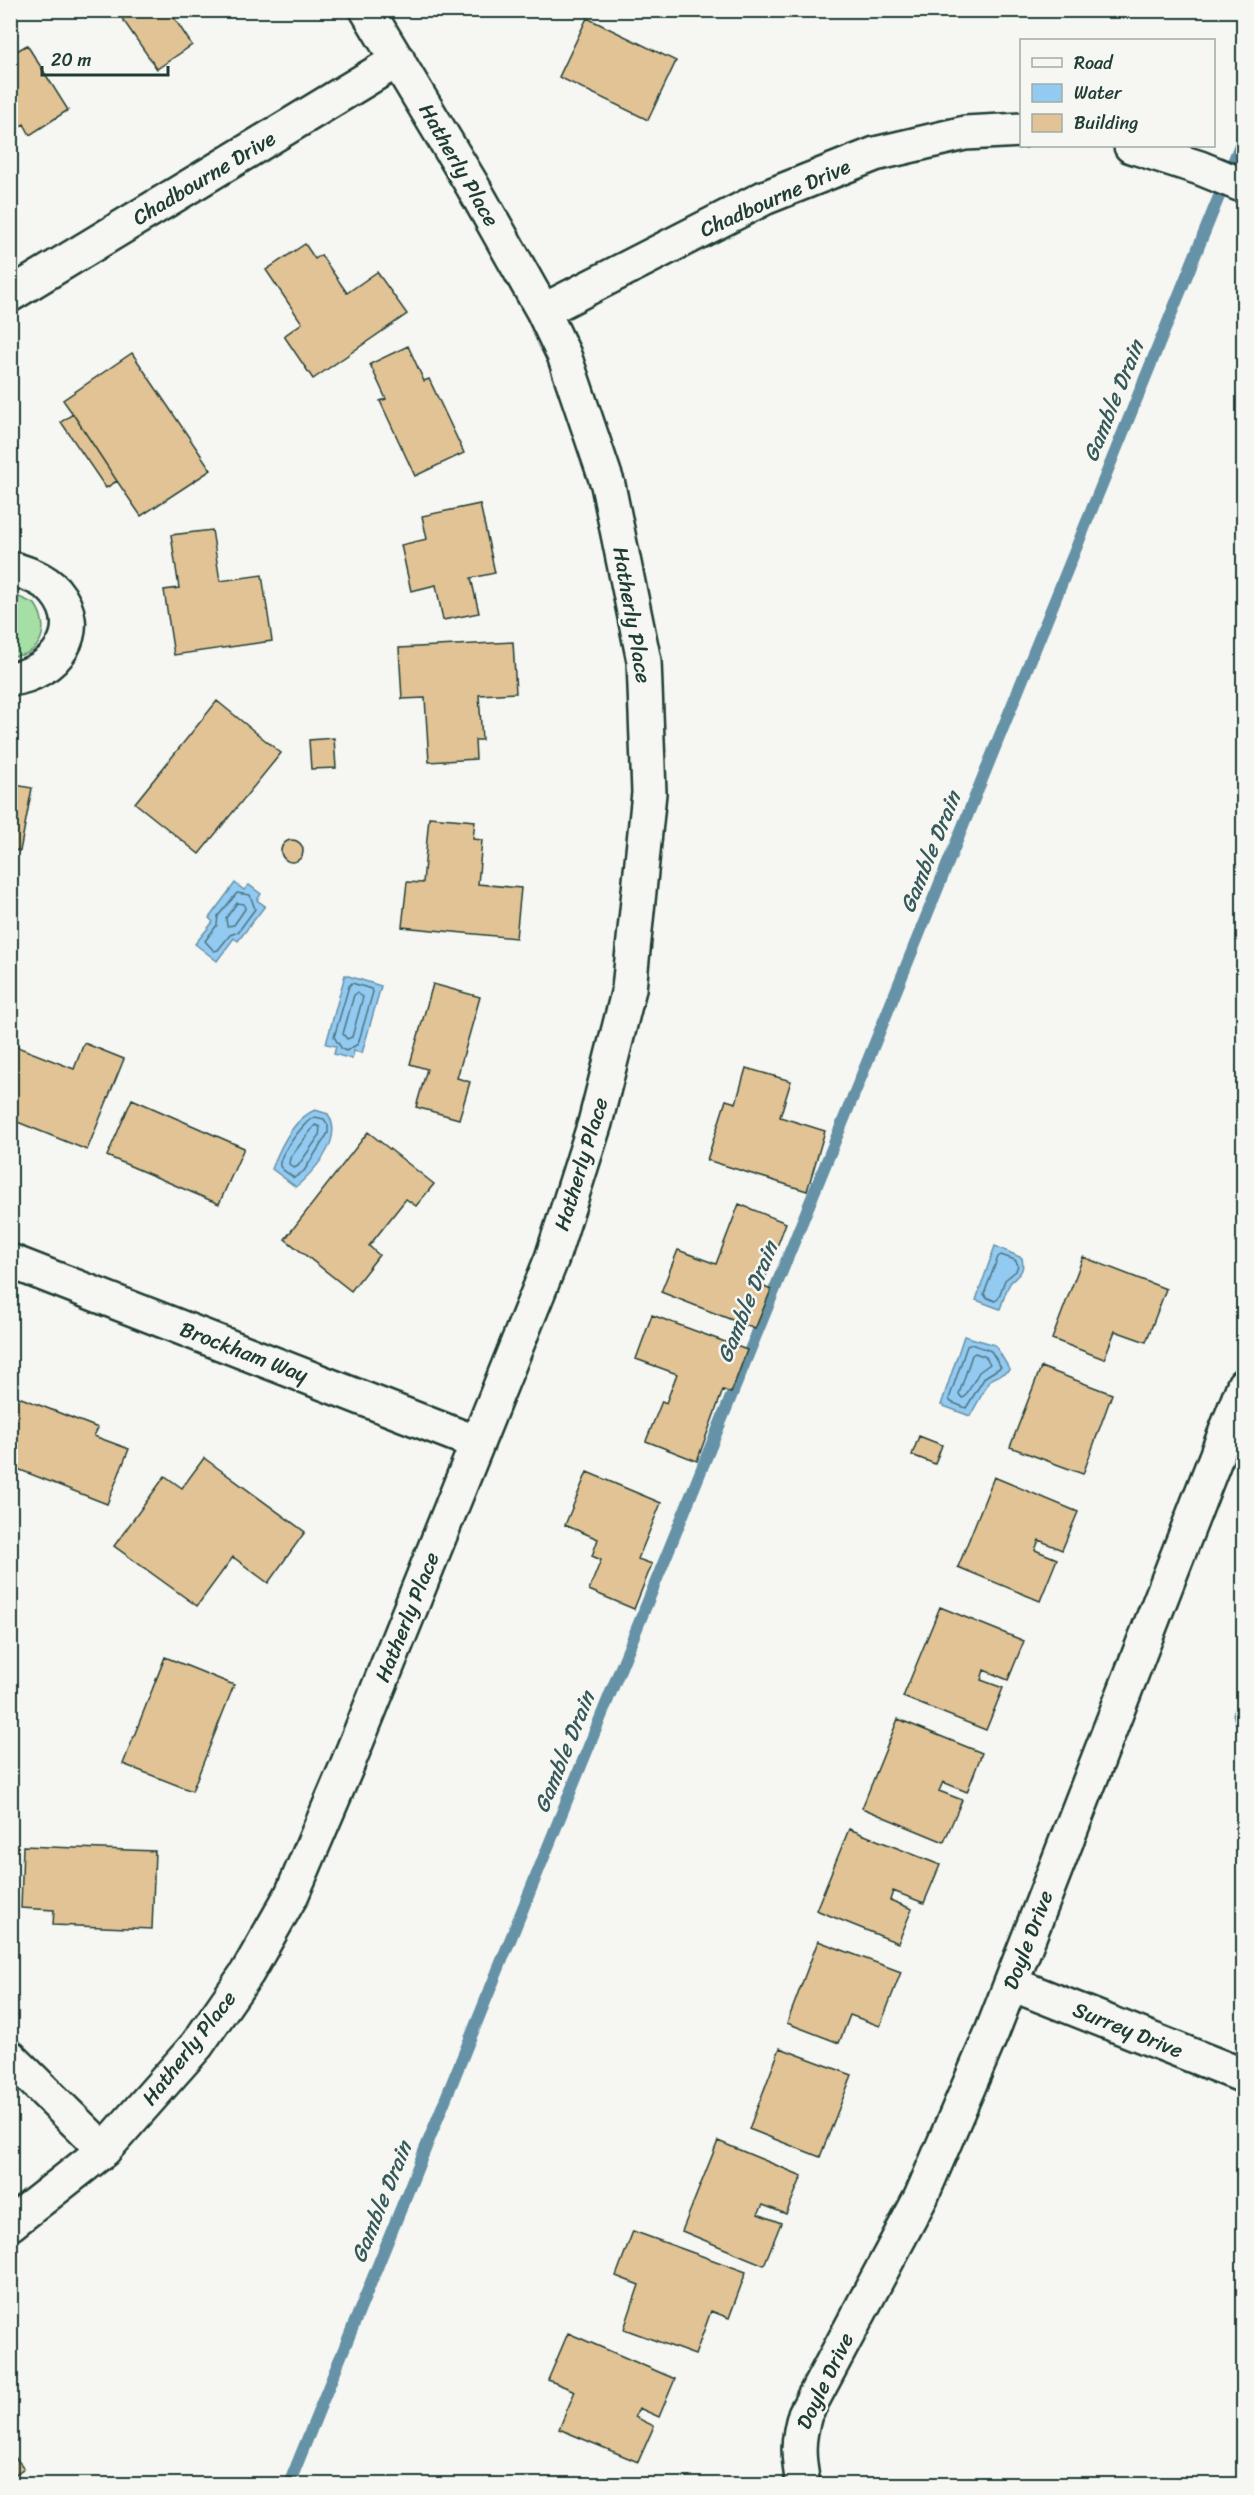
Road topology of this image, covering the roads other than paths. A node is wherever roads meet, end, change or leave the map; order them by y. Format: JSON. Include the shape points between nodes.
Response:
{"nodes":[{"id":1,"x":367,"y":10,"type":"edge"},
{"id":2,"x":398,"y":60,"type":"junction"},
{"id":3,"x":1020,"y":130,"type":"edge"},
{"id":4,"x":1134,"y":147,"type":"edge"},
{"id":5,"x":1244,"y":186,"type":"edge"},
{"id":6,"x":10,"y":295,"type":"edge"},
{"id":7,"x":543,"y":311,"type":"junction"},
{"id":8,"x":10,"y":568,"type":"edge"},
{"id":9,"x":10,"y":679,"type":"edge"},
{"id":10,"x":10,"y":1261,"type":"edge"},
{"id":11,"x":1244,"y":1385,"type":"edge"},
{"id":12,"x":1233,"y":1442,"type":"edge"},
{"id":13,"x":477,"y":1443,"type":"junction"},
{"id":14,"x":1012,"y":1984,"type":"junction"},
{"id":15,"x":10,"y":2057,"type":"edge"},
{"id":16,"x":1244,"y":2076,"type":"edge"},
{"id":17,"x":105,"y":2150,"type":"junction"},
{"id":18,"x":10,"y":2224,"type":"edge"},
{"id":19,"x":803,"y":2484,"type":"edge"}],
"edges":[{"from":1,"to":2,"type":"street","name":"Hatherly Place"},
{"from":2,"to":6,"type":"street","name":"Chadbourne Drive"},
{"from":2,"to":7,"type":"street","name":"Hatherly Place"},
{"from":3,"to":7,"type":"street","name":"Chadbourne Drive","via":[[965,133],[876,154],[764,198]]},
{"from":4,"to":5,"type":"street"},
{"from":7,"to":13,"type":"street","name":"Hatherly Place","via":[[564,355],[608,485],[644,661],[649,793],[629,989],[596,1123],[552,1258]]},
{"from":8,"to":9,"type":"street","via":[[42,580],[54,590],[69,621],[65,643],[55,659],[26,677]]},
{"from":10,"to":13,"type":"street","name":"Brockham Way"},
{"from":11,"to":12,"type":"street","name":"Doyle Drive"},
{"from":12,"to":14,"type":"street","name":"Doyle Drive"},
{"from":13,"to":17,"type":"street","name":"Hatherly Place","via":[[292,1894],[247,1973],[197,2045]]},
{"from":14,"to":16,"type":"street","name":"Surrey Drive"},
{"from":14,"to":19,"type":"street","name":"Doyle Drive","via":[[921,2198],[805,2414],[798,2438]]},
{"from":15,"to":17,"type":"street"},
{"from":17,"to":18,"type":"street","name":"Hatherly Place"}]}
